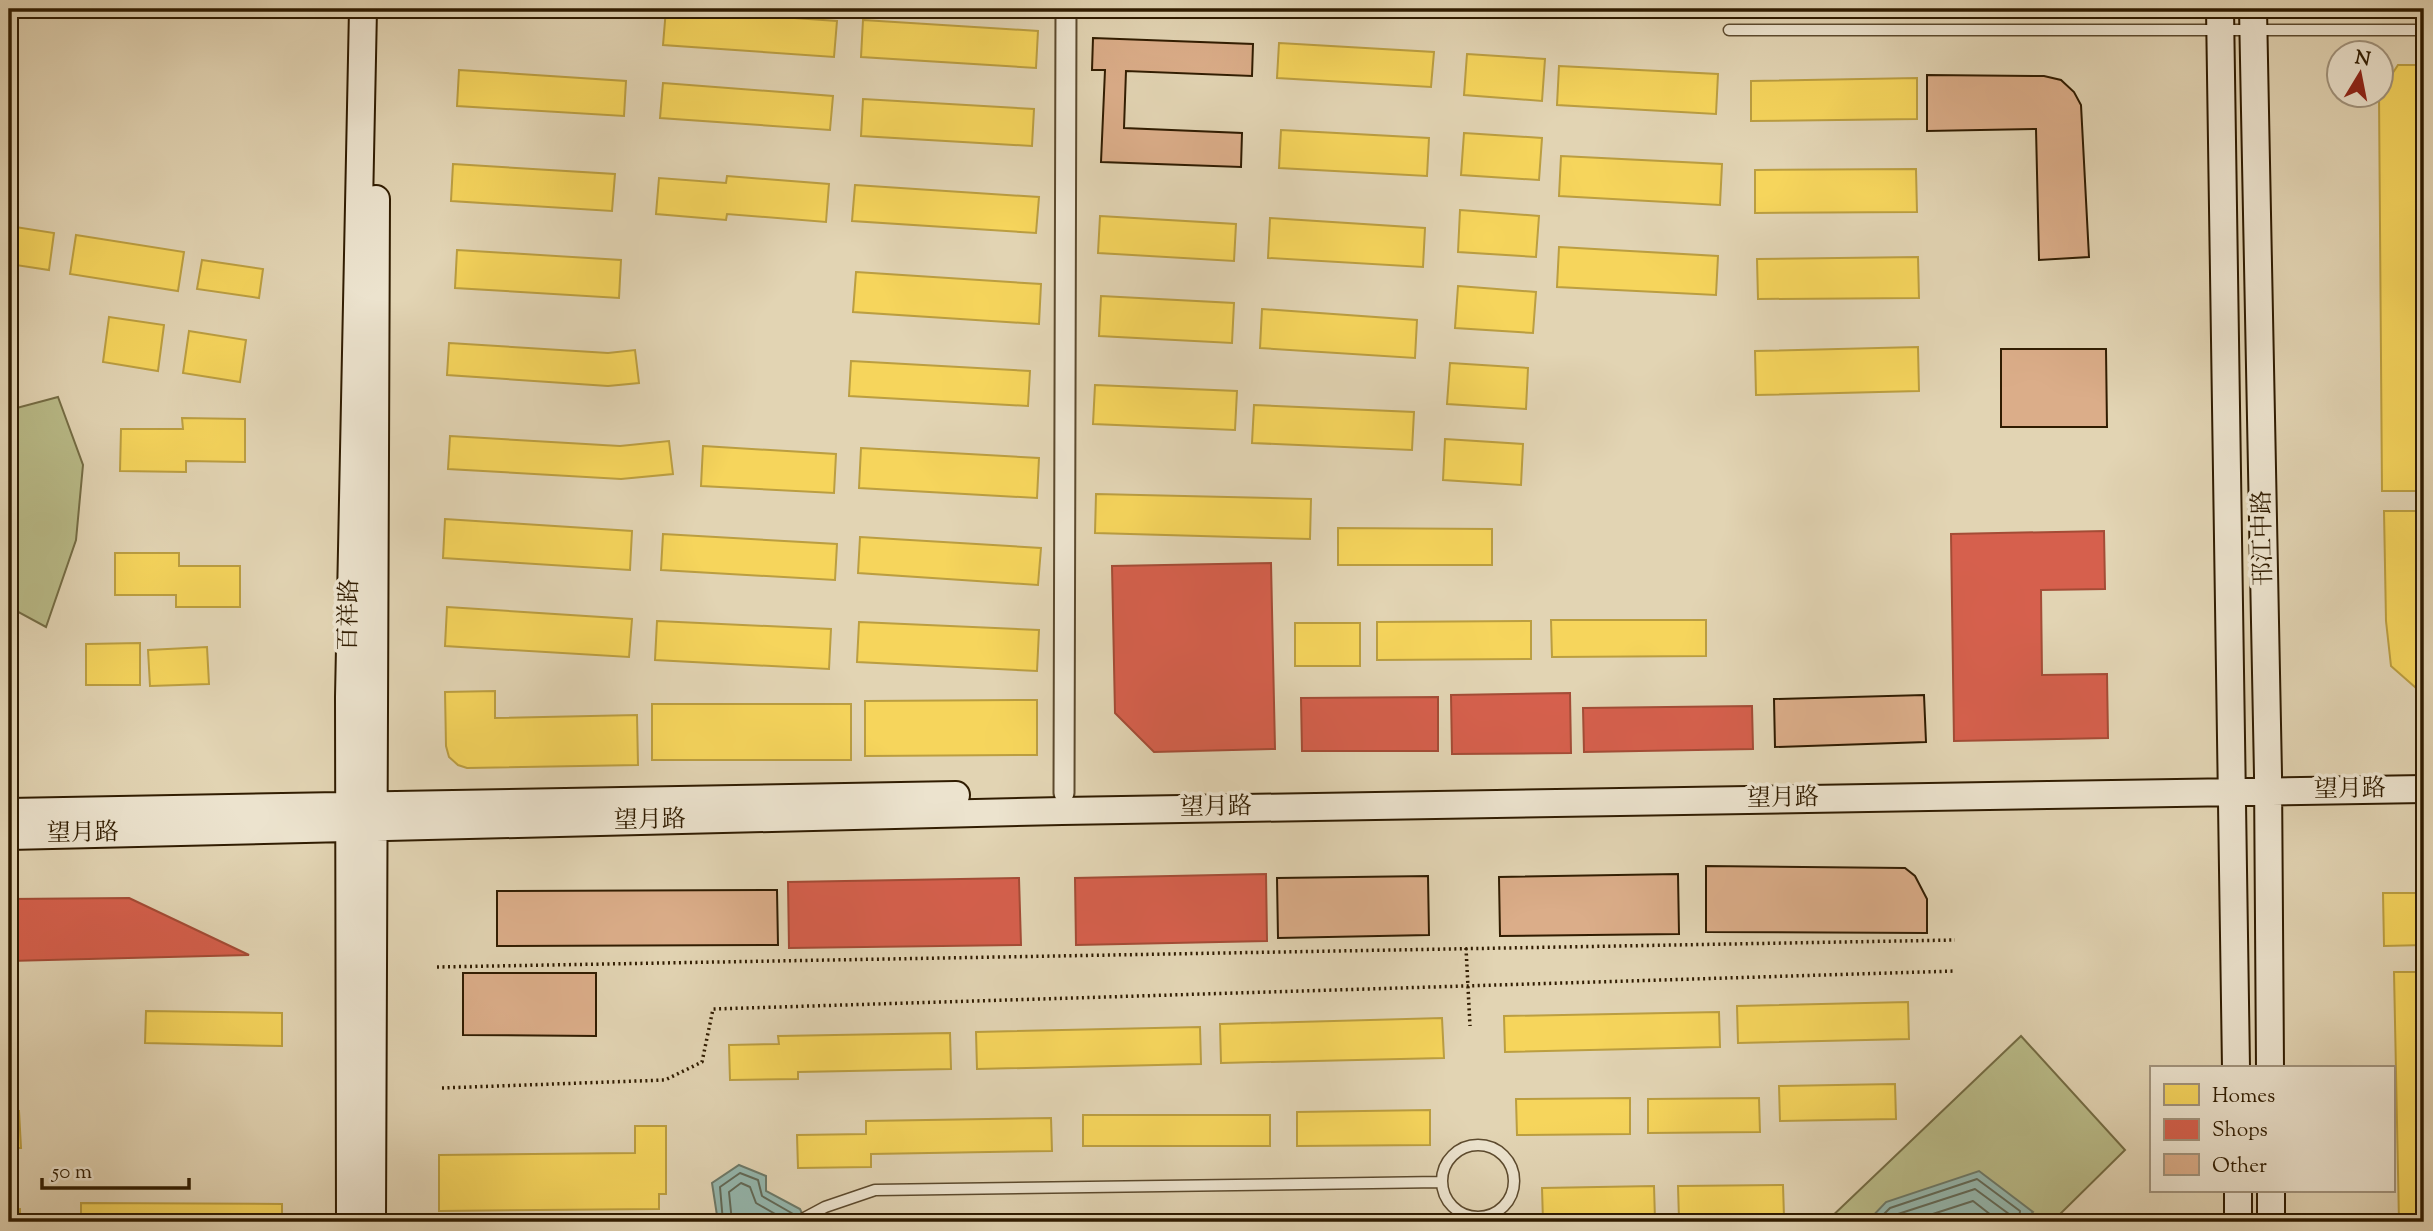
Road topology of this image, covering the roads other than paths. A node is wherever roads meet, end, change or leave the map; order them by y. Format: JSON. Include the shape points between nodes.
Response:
{"nodes":[{"id":1,"x":363,"y":9,"type":"edge"},
{"id":2,"x":379,"y":9,"type":"edge"},
{"id":3,"x":1066,"y":9,"type":"edge"},
{"id":4,"x":2221,"y":20,"type":"edge"},
{"id":5,"x":2253,"y":20,"type":"edge"},
{"id":6,"x":1729,"y":30,"type":"dead end"},
{"id":7,"x":2424,"y":30,"type":"edge"},
{"id":8,"x":2424,"y":772,"type":"edge"},
{"id":9,"x":2233,"y":783,"type":"junction"},
{"id":10,"x":2268,"y":783,"type":"junction"},
{"id":11,"x":2424,"y":789,"type":"edge"},
{"id":12,"x":1064,"y":793,"type":"junction"},
{"id":13,"x":9,"y":812,"type":"edge"},
{"id":14,"x":361,"y":816,"type":"junction"},
{"id":15,"x":9,"y":836,"type":"edge"},
{"id":16,"x":2236,"y":1066,"type":"edge"},
{"id":17,"x":2270,"y":1066,"type":"edge"},
{"id":18,"x":1440,"y":1182,"type":"junction"},
{"id":19,"x":2238,"y":1192,"type":"edge"},
{"id":20,"x":2271,"y":1192,"type":"edge"},
{"id":21,"x":350,"y":1222,"type":"edge"},
{"id":22,"x":372,"y":1222,"type":"edge"},
{"id":23,"x":797,"y":1222,"type":"edge"},
{"id":24,"x":2238,"y":1222,"type":"edge"},
{"id":25,"x":2271,"y":1222,"type":"edge"}],
"edges":[{"from":1,"to":14,"type":"street","name":"百祥路"},
{"from":2,"to":14,"type":"street","name":"百祥路"},
{"from":3,"to":12,"type":"street"},
{"from":4,"to":5,"type":"lane"},
{"from":4,"to":6,"type":"lane"},
{"from":4,"to":9,"type":"street","name":"邗江中路"},
{"from":5,"to":7,"type":"lane"},
{"from":5,"to":10,"type":"street","name":"邗江中路"},
{"from":8,"to":10,"type":"street","name":"望月路"},
{"from":9,"to":10,"type":"street","name":"望月路"},
{"from":9,"to":12,"type":"street","name":"望月路"},
{"from":9,"to":14,"type":"street","name":"望月路","via":[[1076,810]]},
{"from":9,"to":16,"type":"street","name":"邗江中路"},
{"from":10,"to":11,"type":"street","name":"望月路"},
{"from":10,"to":17,"type":"street","name":"邗江中路"},
{"from":12,"to":14,"type":"street","name":"望月路"},
{"from":13,"to":14,"type":"street","name":"望月路"},
{"from":14,"to":15,"type":"street","name":"望月路"},
{"from":14,"to":21,"type":"street","name":"百祥路"},
{"from":14,"to":22,"type":"street","name":"百祥路"},
{"from":18,"to":18,"type":"lane","via":[[1446,1200],[1460,1213],[1479,1218],[1497,1212],[1511,1198],[1515,1180],[1510,1161],[1495,1148],[1476,1143],[1451,1156]]},
{"from":18,"to":23,"type":"lane","via":[[875,1190]]},
{"from":19,"to":24,"type":"street"},
{"from":20,"to":25,"type":"street"}]}
